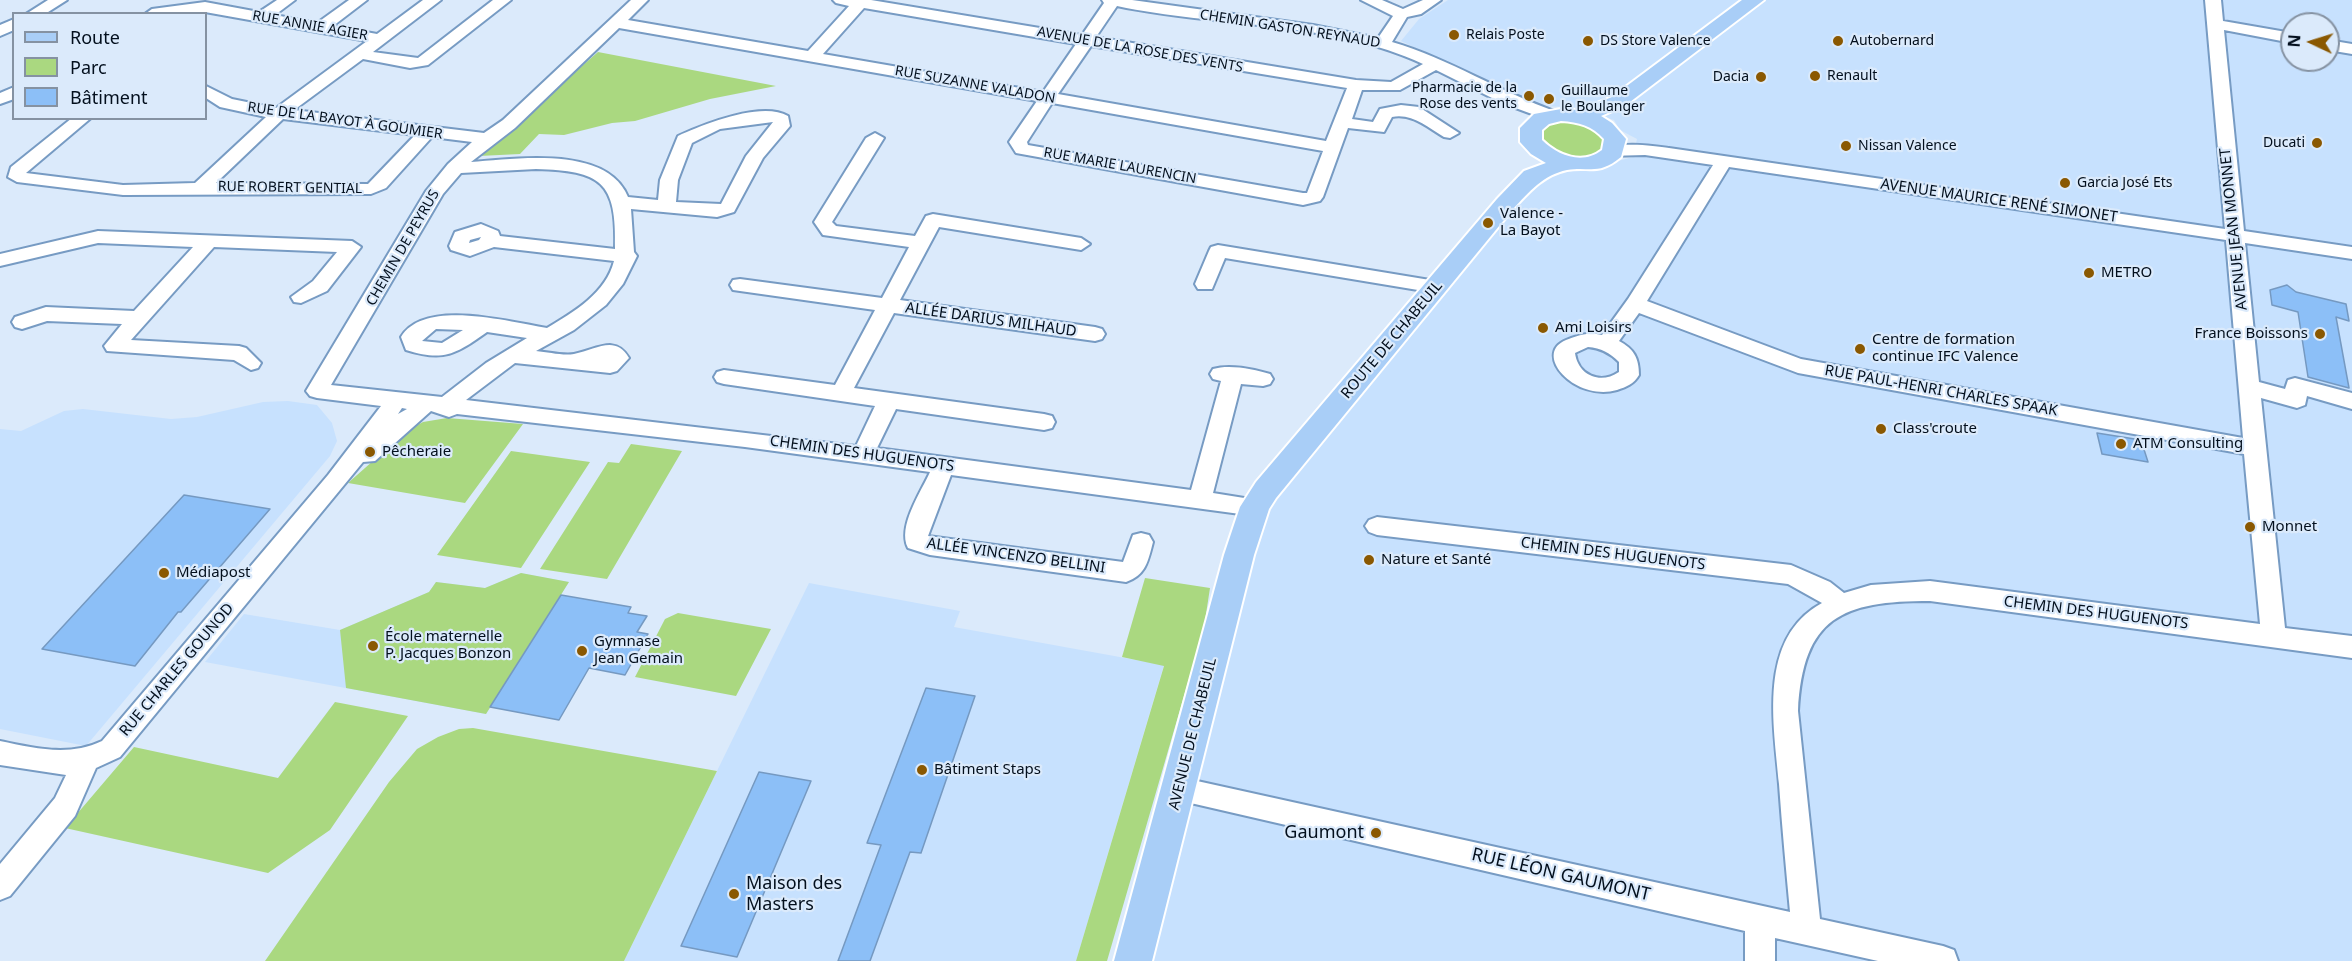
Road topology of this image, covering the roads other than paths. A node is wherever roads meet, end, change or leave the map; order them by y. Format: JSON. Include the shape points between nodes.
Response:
{"nodes":[{"id":1,"x":59,"y":0,"type":"edge"},
{"id":2,"x":287,"y":0,"type":"edge"},
{"id":3,"x":359,"y":0,"type":"edge"},
{"id":4,"x":433,"y":0,"type":"edge"},
{"id":5,"x":502,"y":0,"type":"edge"},
{"id":6,"x":640,"y":0,"type":"edge"},
{"id":7,"x":841,"y":0,"type":"edge"},
{"id":8,"x":1111,"y":0,"type":"edge"},
{"id":9,"x":1369,"y":0,"type":"edge"},
{"id":10,"x":1433,"y":0,"type":"edge"},
{"id":11,"x":1754,"y":0,"type":"edge"},
{"id":12,"x":2213,"y":0,"type":"edge"},
{"id":13,"x":861,"y":2,"type":"edge"},
{"id":14,"x":211,"y":3,"type":"edge"},
{"id":15,"x":1176,"y":5,"type":"edge"},
{"id":16,"x":167,"y":8,"type":"edge"},
{"id":17,"x":37,"y":12,"type":"edge"},
{"id":18,"x":1402,"y":14,"type":"junction"},
{"id":19,"x":262,"y":17,"type":"junction"},
{"id":20,"x":618,"y":23,"type":"junction"},
{"id":21,"x":2215,"y":24,"type":"junction"},
{"id":22,"x":320,"y":28,"type":"junction"},
{"id":23,"x":2280,"y":36,"type":"edge"},
{"id":24,"x":380,"y":39,"type":"junction"},
{"id":25,"x":1086,"y":42,"type":"junction"},
{"id":26,"x":1383,"y":43,"type":"junction"},
{"id":27,"x":360,"y":54,"type":"junction"},
{"id":28,"x":812,"y":57,"type":"junction"},
{"id":29,"x":1435,"y":64,"type":"junction"},
{"id":30,"x":1464,"y":79,"type":"junction"},
{"id":31,"x":1356,"y":86,"type":"junction"},
{"id":32,"x":207,"y":93,"type":"edge"},
{"id":33,"x":1049,"y":97,"type":"junction"},
{"id":34,"x":1619,"y":101,"type":"junction"},
{"id":35,"x":280,"y":113,"type":"junction"},
{"id":36,"x":1551,"y":116,"type":"junction"},
{"id":37,"x":1581,"y":117,"type":"junction"},
{"id":38,"x":81,"y":120,"type":"edge"},
{"id":39,"x":1342,"y":122,"type":"junction"},
{"id":40,"x":427,"y":132,"type":"junction"},
{"id":41,"x":1450,"y":133,"type":"dead end"},
{"id":42,"x":875,"y":138,"type":"dead end"},
{"id":43,"x":487,"y":139,"type":"junction"},
{"id":44,"x":1534,"y":139,"type":"junction"},
{"id":45,"x":1611,"y":139,"type":"junction"},
{"id":46,"x":1332,"y":147,"type":"junction"},
{"id":47,"x":1724,"y":161,"type":"junction"},
{"id":48,"x":1566,"y":163,"type":"junction"},
{"id":49,"x":454,"y":168,"type":"junction"},
{"id":50,"x":1532,"y":176,"type":"junction"},
{"id":51,"x":200,"y":188,"type":"junction"},
{"id":52,"x":621,"y":202,"type":"junction"},
{"id":53,"x":666,"y":207,"type":"junction"},
{"id":54,"x":2234,"y":236,"type":"junction"},
{"id":55,"x":490,"y":241,"type":"dead end"},
{"id":56,"x":208,"y":242,"type":"junction"},
{"id":57,"x":921,"y":243,"type":"junction"},
{"id":58,"x":1081,"y":244,"type":"dead end"},
{"id":59,"x":2352,"y":253,"type":"edge"},
{"id":60,"x":627,"y":256,"type":"junction"},
{"id":61,"x":0,"y":260,"type":"edge"},
{"id":62,"x":1205,"y":284,"type":"dead end"},
{"id":63,"x":740,"y":285,"type":"dead end"},
{"id":64,"x":1436,"y":287,"type":"junction"},
{"id":65,"x":301,"y":297,"type":"dead end"},
{"id":66,"x":1635,"y":304,"type":"junction"},
{"id":67,"x":888,"y":305,"type":"junction"},
{"id":68,"x":138,"y":318,"type":"junction"},
{"id":69,"x":22,"y":322,"type":"dead end"},
{"id":70,"x":482,"y":326,"type":"dead end"},
{"id":71,"x":550,"y":334,"type":"junction"},
{"id":72,"x":1095,"y":334,"type":"dead end"},
{"id":73,"x":1606,"y":343,"type":"dead end"},
{"id":74,"x":514,"y":356,"type":"junction"},
{"id":75,"x":572,"y":362,"type":"dead end"},
{"id":76,"x":251,"y":363,"type":"dead end"},
{"id":77,"x":724,"y":377,"type":"dead end"},
{"id":78,"x":1263,"y":379,"type":"dead end"},
{"id":79,"x":2249,"y":387,"type":"junction"},
{"id":80,"x":317,"y":391,"type":"joint"},
{"id":81,"x":841,"y":393,"type":"junction"},
{"id":82,"x":890,"y":400,"type":"junction"},
{"id":83,"x":2352,"y":401,"type":"edge"},
{"id":84,"x":456,"y":407,"type":"junction"},
{"id":85,"x":407,"y":408,"type":"junction"},
{"id":86,"x":1044,"y":422,"type":"dead end"},
{"id":87,"x":2255,"y":448,"type":"junction"},
{"id":88,"x":863,"y":454,"type":"junction"},
{"id":89,"x":944,"y":465,"type":"junction"},
{"id":90,"x":1200,"y":499,"type":"junction"},
{"id":91,"x":1255,"y":507,"type":"junction"},
{"id":92,"x":1377,"y":526,"type":"dead end"},
{"id":93,"x":1141,"y":542,"type":"dead end"},
{"id":94,"x":1840,"y":603,"type":"junction"},
{"id":95,"x":2276,"y":637,"type":"junction"},
{"id":96,"x":2352,"y":647,"type":"edge"},
{"id":97,"x":0,"y":753,"type":"edge"},
{"id":98,"x":86,"y":761,"type":"junction"},
{"id":99,"x":1179,"y":789,"type":"junction"},
{"id":100,"x":0,"y":886,"type":"edge"},
{"id":101,"x":1760,"y":920,"type":"junction"},
{"id":102,"x":1806,"y":930,"type":"junction"},
{"id":103,"x":1133,"y":961,"type":"edge"},
{"id":104,"x":1760,"y":961,"type":"edge"},
{"id":105,"x":1943,"y":961,"type":"edge"}],
"edges":[{"from":1,"to":17,"type":"street"},
{"from":2,"to":19,"type":"street"},
{"from":3,"to":22,"type":"street"},
{"from":4,"to":24,"type":"street","name":"RUE ROBERT GENTIAL"},
{"from":5,"to":27,"type":"street","via":[[422,62]]},
{"from":6,"to":20,"type":"street","name":"CHEMIN DE PEYRUS"},
{"from":7,"to":13,"type":"street","name":"AVENUE DE LA ROSE DES VENTS"},
{"from":8,"to":15,"type":"street","name":"CHEMIN GASTON REYNAUD"},
{"from":8,"to":25,"type":"street","name":"RUE MARIE LAURENCIN"},
{"from":9,"to":18,"type":"street"},
{"from":10,"to":18,"type":"street","via":[[1416,12]]},
{"from":11,"to":34,"type":"main road"},
{"from":12,"to":21,"type":"street","name":"AVENUE JEAN MONNET"},
{"from":13,"to":25,"type":"street","name":"AVENUE DE LA ROSE DES VENTS"},
{"from":13,"to":28,"type":"street"},
{"from":14,"to":16,"type":"street","name":"RUE ANNIE AGIER"},
{"from":14,"to":19,"type":"street","name":"RUE ANNIE AGIER"},
{"from":15,"to":26,"type":"street","name":"CHEMIN GASTON REYNAUD"},
{"from":18,"to":26,"type":"street"},
{"from":19,"to":22,"type":"street","name":"RUE ANNIE AGIER"},
{"from":20,"to":28,"type":"street","name":"RUE SUZANNE VALADON"},
{"from":20,"to":43,"type":"street","name":"CHEMIN DE PEYRUS","via":[[509,124]]},
{"from":21,"to":23,"type":"street"},
{"from":21,"to":54,"type":"street","name":"AVENUE JEAN MONNET"},
{"from":22,"to":24,"type":"street","name":"RUE ANNIE AGIER"},
{"from":24,"to":27,"type":"street","name":"RUE ROBERT GENTIAL"},
{"from":25,"to":31,"type":"street","name":"AVENUE DE LA ROSE DES VENTS"},
{"from":25,"to":33,"type":"street","name":"RUE MARIE LAURENCIN"},
{"from":26,"to":29,"type":"street","name":"CHEMIN GASTON REYNAUD"},
{"from":27,"to":35,"type":"street","name":"RUE ROBERT GENTIAL"},
{"from":28,"to":33,"type":"street","name":"RUE SUZANNE VALADON"},
{"from":29,"to":30,"type":"street","name":"CHEMIN GASTON REYNAUD"},
{"from":29,"to":31,"type":"street","name":"AVENUE DE LA ROSE DES VENTS","via":[[1394,87]]},
{"from":30,"to":36,"type":"street","name":"CHEMIN GASTON REYNAUD"},
{"from":30,"to":44,"type":"street","name":"CHEMIN GASTON REYNAUD","via":[[1511,111]]},
{"from":31,"to":39,"type":"street","name":"RUE MARIE LAURENCIN"},
{"from":32,"to":35,"type":"street","name":"RUE DE LA BAYOT À GOUMIER","via":[[226,103]]},
{"from":33,"to":46,"type":"street","name":"RUE SUZANNE VALADON"},
{"from":33,"to":46,"type":"street","name":"RUE MARIE LAURENCIN","via":[[1018,142],[1022,149],[1303,199],[1314,197]]},
{"from":34,"to":37,"type":"main road"},
{"from":34,"to":45,"type":"main road","via":[[1610,113]]},
{"from":35,"to":40,"type":"street","name":"RUE DE LA BAYOT À GOUMIER"},
{"from":35,"to":51,"type":"street","name":"RUE ROBERT GENTIAL"},
{"from":36,"to":37,"type":"main road"},
{"from":36,"to":44,"type":"main road","via":[[1542,119]]},
{"from":37,"to":45,"type":"main road"},
{"from":38,"to":51,"type":"street","name":"RUE ROBERT GENTIAL","via":[[17,171],[17,177],[123,190]]},
{"from":39,"to":41,"type":"street","via":[[1376,132],[1386,113],[1408,110]]},
{"from":39,"to":46,"type":"street","name":"RUE MARIE LAURENCIN"},
{"from":40,"to":43,"type":"street","name":"RUE DE LA BAYOT À GOUMIER"},
{"from":40,"to":51,"type":"street","name":"RUE ROBERT GENTIAL","via":[[380,184],[370,189]]},
{"from":42,"to":57,"type":"street","via":[[823,222],[830,231]]},
{"from":43,"to":49,"type":"street","name":"CHEMIN DE PEYRUS"},
{"from":44,"to":48,"type":"main road"},
{"from":44,"to":50,"type":"main road"},
{"from":45,"to":47,"type":"street","name":"AVENUE MAURICE RENÉ SIMONET","via":[[1645,150]]},
{"from":45,"to":48,"type":"main road","via":[[1595,163]]},
{"from":47,"to":54,"type":"street","name":"AVENUE MAURICE RENÉ SIMONET"},
{"from":47,"to":66,"type":"street"},
{"from":48,"to":50,"type":"main road","name":"ROUTE DE CHABEUIL"},
{"from":49,"to":52,"type":"street","via":[[579,167],[610,182]]},
{"from":49,"to":80,"type":"street","name":"CHEMIN DE PEYRUS","via":[[435,191]]},
{"from":50,"to":64,"type":"main road","name":"ROUTE DE CHABEUIL"},
{"from":52,"to":53,"type":"street"},
{"from":52,"to":60,"type":"street"},
{"from":53,"to":53,"type":"street","via":[[717,211],[728,208],[755,156],[782,120],[758,117],[716,125],[684,140],[669,180]]},
{"from":54,"to":59,"type":"street","name":"AVENUE MAURICE RENÉ SIMONET"},
{"from":54,"to":79,"type":"street","name":"AVENUE JEAN MONNET"},
{"from":55,"to":60,"type":"street"},
{"from":56,"to":61,"type":"street","via":[[98,237]]},
{"from":56,"to":65,"type":"street","via":[[352,248],[320,286]]},
{"from":56,"to":68,"type":"street"},
{"from":57,"to":58,"type":"street","name":"ALLÉE DARIUS MILHAUD","via":[[933,220]]},
{"from":57,"to":67,"type":"street","name":"ALLÉE DARIUS MILHAUD"},
{"from":60,"to":71,"type":"street","via":[[608,291],[590,309]]},
{"from":62,"to":64,"type":"street","via":[[1218,251]]},
{"from":63,"to":67,"type":"street","name":"ALLÉE DARIUS MILHAUD"},
{"from":64,"to":91,"type":"main road","name":"ROUTE DE CHABEUIL"},
{"from":66,"to":73,"type":"street"},
{"from":66,"to":87,"type":"street","name":"RUE PAUL-HENRI CHARLES SPAAK","via":[[1798,366]]},
{"from":67,"to":72,"type":"street","name":"ALLÉE DARIUS MILHAUD"},
{"from":67,"to":81,"type":"street","name":"ALLÉE DARIUS MILHAUD"},
{"from":68,"to":69,"type":"street","via":[[46,314]]},
{"from":68,"to":76,"type":"street","via":[[114,346],[239,353]]},
{"from":70,"to":71,"type":"street"},
{"from":71,"to":74,"type":"street"},
{"from":74,"to":75,"type":"street"},
{"from":74,"to":84,"type":"street","via":[[477,382]]},
{"from":77,"to":81,"type":"street"},
{"from":78,"to":90,"type":"street","via":[[1225,374]]},
{"from":79,"to":83,"type":"street","via":[[2297,400],[2295,385]]},
{"from":79,"to":87,"type":"street","name":"AVENUE JEAN MONNET"},
{"from":80,"to":85,"type":"street","name":"CHEMIN DES HUGUENOTS"},
{"from":81,"to":82,"type":"street"},
{"from":82,"to":86,"type":"street"},
{"from":82,"to":88,"type":"street"},
{"from":84,"to":85,"type":"street","name":"CHEMIN DES HUGUENOTS"},
{"from":84,"to":88,"type":"street","name":"CHEMIN DES HUGUENOTS"},
{"from":85,"to":98,"type":"street","name":"RUE CHARLES GOUNOD","via":[[336,481],[133,726],[111,749]]},
{"from":87,"to":95,"type":"street","name":"AVENUE JEAN MONNET","via":[[2271,621]]},
{"from":88,"to":89,"type":"street","name":"CHEMIN DES HUGUENOTS"},
{"from":89,"to":90,"type":"street","name":"CHEMIN DES HUGUENOTS"},
{"from":89,"to":93,"type":"street","name":"ALLÉE VINCENZO BELLINI","via":[[915,541],[1126,572],[1134,567]]},
{"from":90,"to":91,"type":"street","name":"CHEMIN DES HUGUENOTS"},
{"from":91,"to":99,"type":"main road","name":"AVENUE DE CHABEUIL"},
{"from":92,"to":94,"type":"street","name":"CHEMIN DES HUGUENOTS","via":[[1791,575]]},
{"from":94,"to":95,"type":"street","name":"CHEMIN DES HUGUENOTS","via":[[1895,590],[1930,591]]},
{"from":94,"to":102,"type":"street","name":"CHEMIN DES HUGUENOTS","via":[[1813,621],[1797,645],[1788,671],[1785,710]]},
{"from":95,"to":96,"type":"street","name":"CHEMIN DES HUGUENOTS"},
{"from":97,"to":98,"type":"street","via":[[60,764]]},
{"from":98,"to":100,"type":"street","via":[[65,807]]},
{"from":99,"to":101,"type":"street","name":"RUE LÉON GAUMONT"},
{"from":99,"to":103,"type":"main road","name":"AVENUE DE CHABEUIL"},
{"from":101,"to":102,"type":"street","name":"RUE LÉON GAUMONT"},
{"from":101,"to":104,"type":"street"},
{"from":102,"to":105,"type":"street","name":"RUE LÉON GAUMONT"}]}
